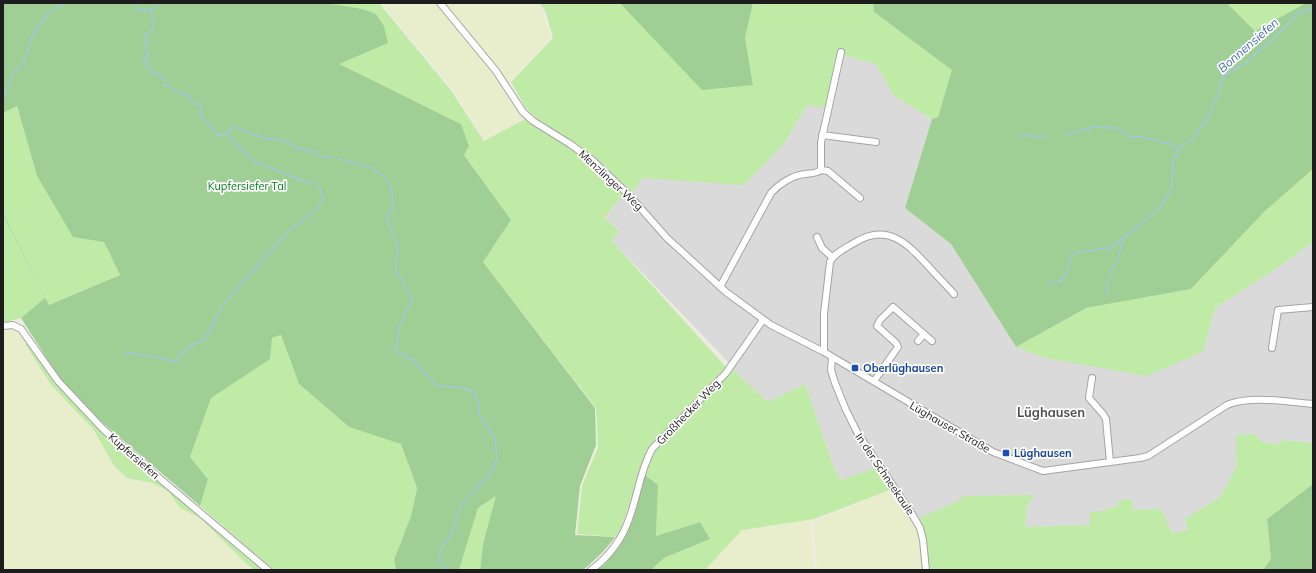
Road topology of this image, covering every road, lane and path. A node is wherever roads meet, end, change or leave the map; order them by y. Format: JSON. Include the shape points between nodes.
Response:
{"nodes":[{"id":1,"x":440,"y":3,"type":"edge"},
{"id":2,"x":841,"y":52,"type":"dead end"},
{"id":3,"x":822,"y":135,"type":"junction"},
{"id":4,"x":876,"y":142,"type":"dead end"},
{"id":5,"x":821,"y":170,"type":"junction"},
{"id":6,"x":860,"y":198,"type":"dead end"},
{"id":7,"x":817,"y":237,"type":"dead end"},
{"id":8,"x":832,"y":258,"type":"junction"},
{"id":9,"x":720,"y":287,"type":"junction"},
{"id":10,"x":954,"y":294,"type":"dead end"},
{"id":11,"x":1313,"y":307,"type":"edge"},
{"id":12,"x":763,"y":320,"type":"junction"},
{"id":13,"x":3,"y":326,"type":"edge"},
{"id":14,"x":924,"y":334,"type":"junction"},
{"id":15,"x":932,"y":340,"type":"dead end"},
{"id":16,"x":918,"y":341,"type":"dead end"},
{"id":17,"x":1272,"y":348,"type":"dead end"},
{"id":18,"x":824,"y":352,"type":"junction"},
{"id":19,"x":832,"y":358,"type":"junction"},
{"id":20,"x":1092,"y":378,"type":"dead end"},
{"id":21,"x":874,"y":381,"type":"junction"},
{"id":22,"x":1313,"y":404,"type":"edge"},
{"id":23,"x":1110,"y":462,"type":"junction"},
{"id":24,"x":268,"y":570,"type":"edge"},
{"id":25,"x":591,"y":570,"type":"edge"},
{"id":26,"x":926,"y":570,"type":"edge"}],
"edges":[{"from":1,"to":9,"type":"street","name":"Menzlinger Weg","via":[[496,71],[523,112],[591,159],[629,195],[667,238]]},
{"from":2,"to":3,"type":"street"},
{"from":3,"to":4,"type":"street"},
{"from":3,"to":5,"type":"street"},
{"from":5,"to":6,"type":"street","via":[[828,171]]},
{"from":5,"to":9,"type":"street","via":[[818,173],[799,175],[771,193]]},
{"from":7,"to":8,"type":"street","via":[[822,248]]},
{"from":8,"to":10,"type":"street","via":[[872,234],[893,236],[916,253]]},
{"from":8,"to":18,"type":"street","via":[[824,314]]},
{"from":9,"to":12,"type":"street","name":"Lüghauser Straße"},
{"from":11,"to":17,"type":"street","via":[[1278,310]]},
{"from":12,"to":18,"type":"street","name":"Lüghauser Straße"},
{"from":12,"to":25,"type":"street","name":"Großhecker Weg","via":[[726,373],[652,449],[646,459],[623,535],[602,562]]},
{"from":13,"to":24,"type":"street","name":"Kupfersiefen","via":[[17,326],[21,329],[58,381],[104,430]]},
{"from":14,"to":15,"type":"street"},
{"from":14,"to":16,"type":"street"},
{"from":14,"to":21,"type":"street","via":[[893,307],[877,326],[898,347]]},
{"from":18,"to":19,"type":"street","name":"Lüghauser Straße"},
{"from":19,"to":21,"type":"street","name":"Lüghauser Straße"},
{"from":19,"to":26,"type":"street","name":"In der Schneekaule","via":[[831,370],[835,383],[858,434],[920,528]]},
{"from":20,"to":23,"type":"street","via":[[1089,398],[1106,419]]},
{"from":21,"to":23,"type":"street","name":"Lüghauser Straße","via":[[987,449],[1031,467],[1043,471]]},
{"from":22,"to":23,"type":"street","name":"Lüghauser Straße","via":[[1257,400],[1235,402],[1148,456]]}]}
